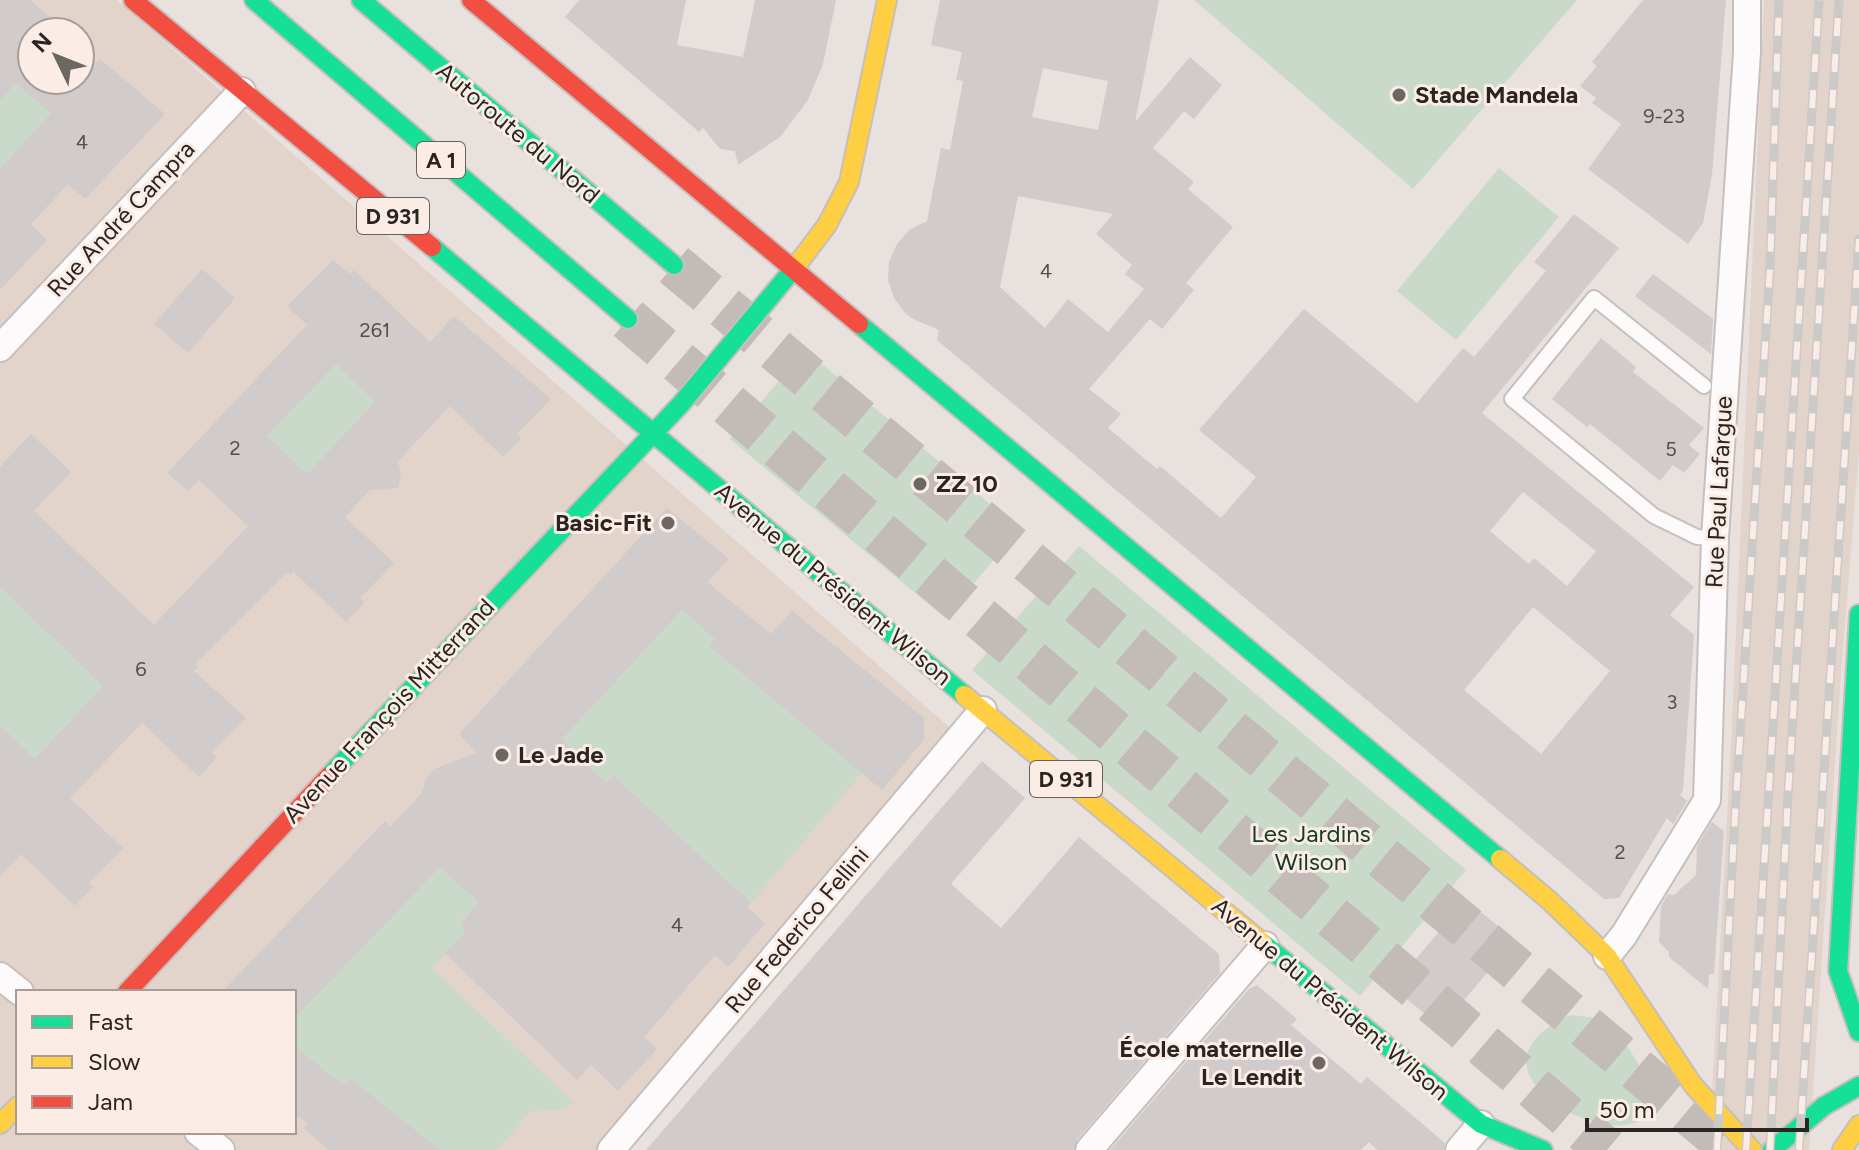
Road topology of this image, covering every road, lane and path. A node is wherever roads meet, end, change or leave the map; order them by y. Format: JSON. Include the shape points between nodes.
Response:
{"nodes":[{"id":1,"x":133,"y":0,"type":"edge"},
{"id":2,"x":254,"y":0,"type":"edge"},
{"id":3,"x":361,"y":0,"type":"edge"},
{"id":4,"x":471,"y":0,"type":"edge"},
{"id":5,"x":887,"y":0,"type":"edge"},
{"id":6,"x":1747,"y":0,"type":"edge"},
{"id":7,"x":242,"y":91,"type":"junction"},
{"id":8,"x":674,"y":265,"type":"tunnel mouth"},
{"id":9,"x":794,"y":268,"type":"junction"},
{"id":10,"x":628,"y":319,"type":"tunnel mouth"},
{"id":11,"x":0,"y":348,"type":"edge"},
{"id":12,"x":1704,"y":386,"type":"dead end"},
{"id":13,"x":654,"y":432,"type":"junction"},
{"id":14,"x":1715,"y":538,"type":"junction"},
{"id":15,"x":1859,"y":614,"type":"edge"},
{"id":16,"x":983,"y":710,"type":"junction"},
{"id":17,"x":1265,"y":945,"type":"junction"},
{"id":18,"x":1607,"y":956,"type":"junction"},
{"id":19,"x":0,"y":976,"type":"edge"},
{"id":20,"x":18,"y":990,"type":"edge"},
{"id":21,"x":129,"y":990,"type":"edge"},
{"id":22,"x":1859,"y":1032,"type":"edge"},
{"id":23,"x":1859,"y":1086,"type":"edge"},
{"id":24,"x":16,"y":1108,"type":"edge"},
{"id":25,"x":0,"y":1124,"type":"edge"},
{"id":26,"x":1481,"y":1124,"type":"junction"},
{"id":27,"x":1859,"y":1125,"type":"edge"},
{"id":28,"x":201,"y":1134,"type":"edge"},
{"id":29,"x":221,"y":1150,"type":"edge"},
{"id":30,"x":611,"y":1150,"type":"edge"},
{"id":31,"x":1089,"y":1150,"type":"edge"},
{"id":32,"x":1459,"y":1150,"type":"edge"},
{"id":33,"x":1543,"y":1150,"type":"edge"},
{"id":34,"x":1752,"y":1150,"type":"edge"},
{"id":35,"x":1772,"y":1150,"type":"edge"},
{"id":36,"x":1842,"y":1150,"type":"edge"}],
"edges":[{"from":1,"to":7,"type":"main road","name":"Avenue du Président Wilson","number":"D 931"},
{"from":2,"to":10,"type":"main road","number":"A 1"},
{"from":3,"to":8,"type":"main road","name":"Autoroute du Nord"},
{"from":4,"to":9,"type":"main road"},
{"from":5,"to":9,"type":"main road","name":"Avenue François Mitterrand","via":[[849,182],[827,225]]},
{"from":6,"to":14,"type":"street","name":"Rue Paul Lafargue"},
{"from":7,"to":11,"type":"street","name":"Rue André Campra"},
{"from":7,"to":13,"type":"main road","name":"Avenue du Président Wilson","number":"D 931"},
{"from":9,"to":13,"type":"main road","name":"Avenue François Mitterrand"},
{"from":9,"to":18,"type":"main road","via":[[1550,901]]},
{"from":12,"to":14,"type":"lane","via":[[1594,298],[1512,399],[1654,516],[1697,537]]},
{"from":13,"to":16,"type":"main road","name":"Avenue du Président Wilson","number":"D 931"},
{"from":13,"to":21,"type":"main road","name":"Avenue François Mitterrand"},
{"from":14,"to":18,"type":"street","name":"Rue Paul Lafargue","via":[[1707,800]]},
{"from":15,"to":22,"type":"main road","via":[[1838,971]]},
{"from":16,"to":17,"type":"main road","name":"Avenue du Président Wilson","number":"D 931"},
{"from":16,"to":30,"type":"street","name":"Rue Federico Fellini"},
{"from":17,"to":26,"type":"main road","name":"Avenue du Président Wilson","number":"D 931"},
{"from":17,"to":31,"type":"street"},
{"from":18,"to":34,"type":"main road","via":[[1693,1085]]},
{"from":19,"to":20,"type":"street"},
{"from":23,"to":35,"type":"main road","via":[[1841,1094]]},
{"from":24,"to":25,"type":"main road"},
{"from":26,"to":32,"type":"street"},
{"from":26,"to":33,"type":"main road","name":"Avenue du Président Wilson","number":"D 931"},
{"from":27,"to":36,"type":"main road"},
{"from":28,"to":29,"type":"street"}]}
